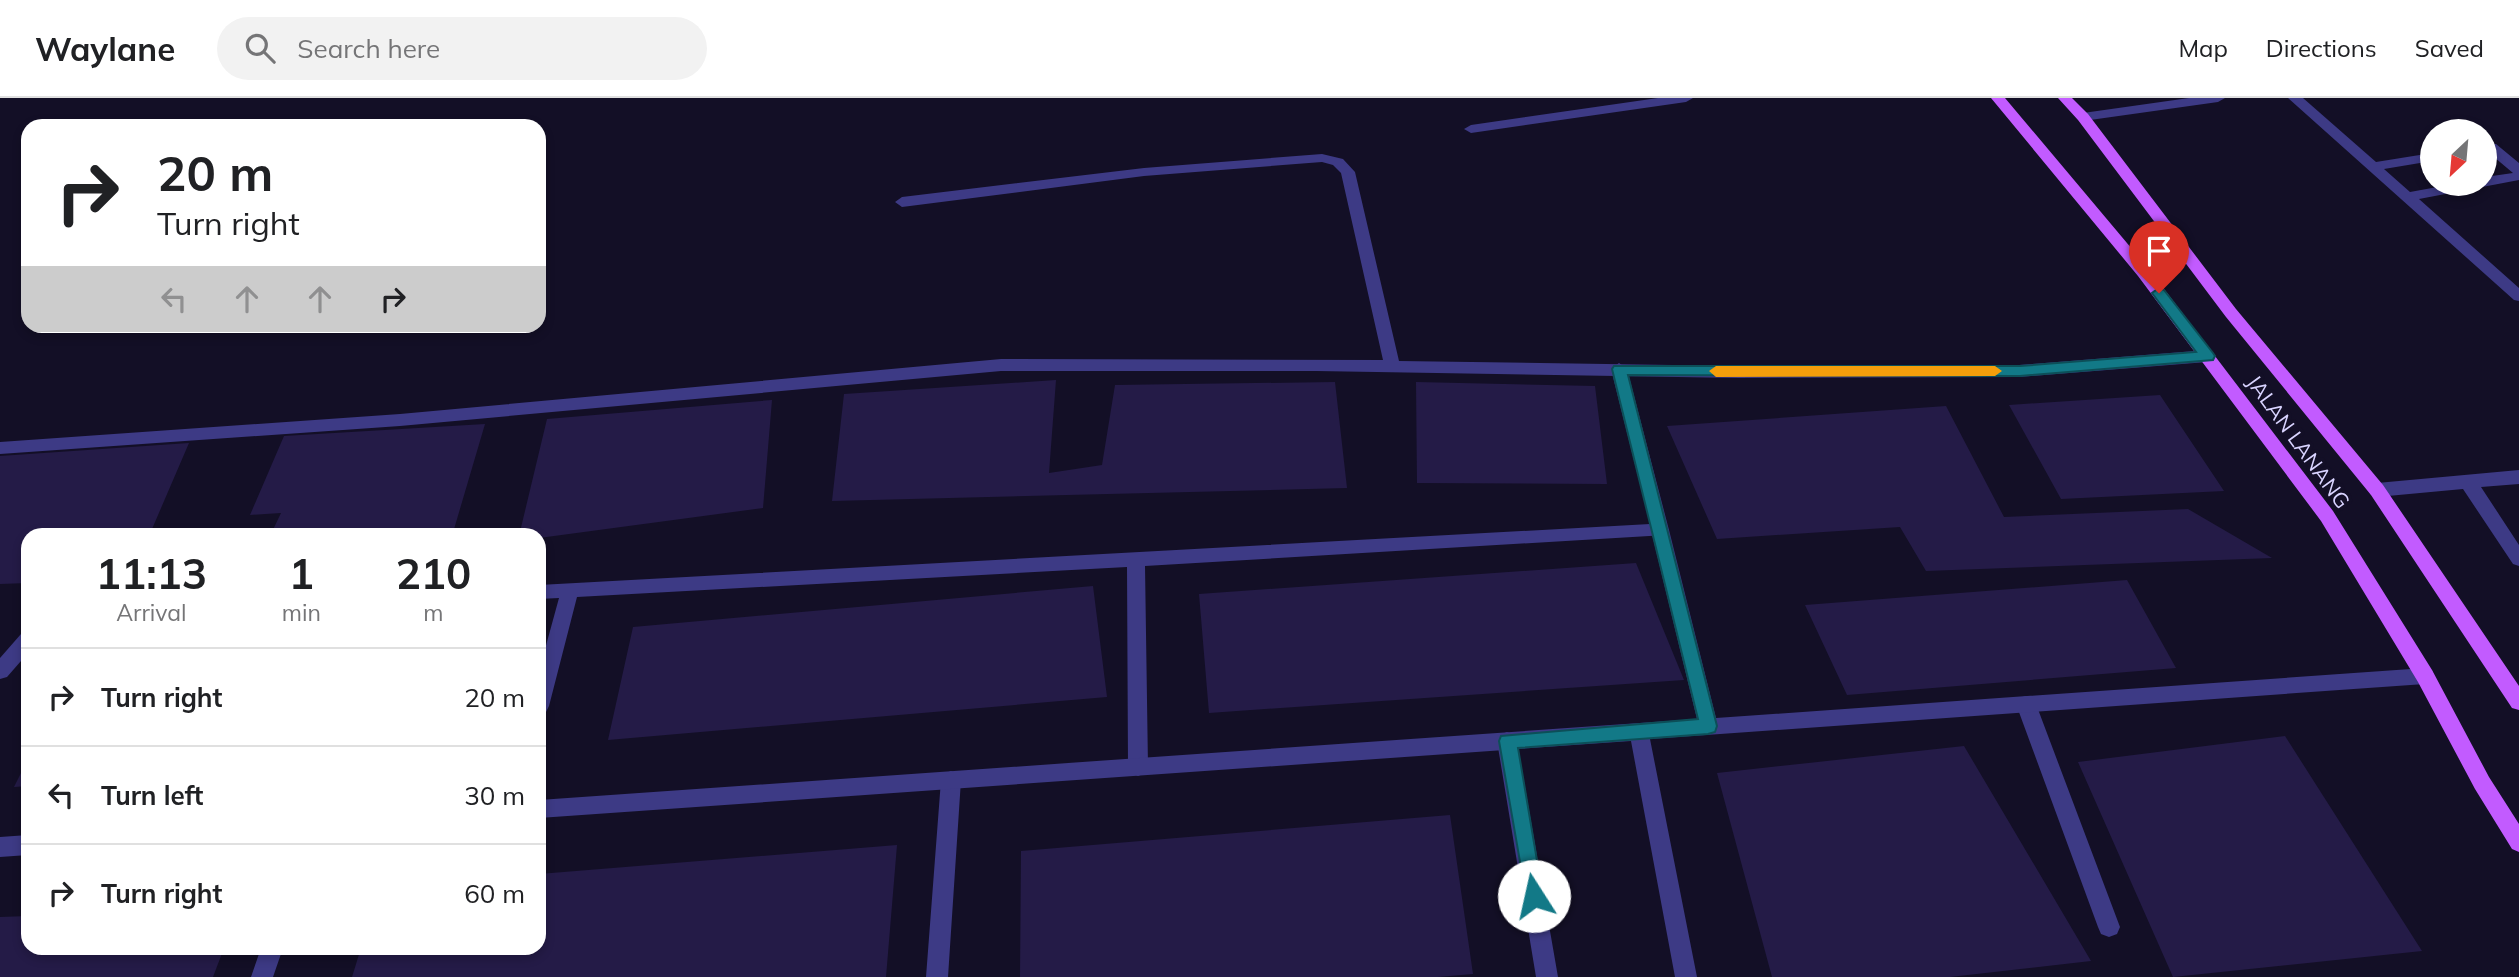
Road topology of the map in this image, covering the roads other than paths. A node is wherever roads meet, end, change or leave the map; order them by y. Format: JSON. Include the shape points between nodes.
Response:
{"nodes":[{"id":1,"x":1686,"y":98,"type":"edge"},
{"id":2,"x":1998,"y":98,"type":"edge"},
{"id":3,"x":2065,"y":98,"type":"edge"},
{"id":4,"x":2218,"y":98,"type":"edge"},
{"id":5,"x":2295,"y":98,"type":"edge"},
{"id":6,"x":2082,"y":117,"type":"junction"},
{"id":7,"x":1471,"y":129,"type":"dead end"},
{"id":8,"x":2497,"y":152,"type":"edge"},
{"id":9,"x":2420,"y":159,"type":"edge"},
{"id":10,"x":2373,"y":167,"type":"junction"},
{"id":11,"x":2519,"y":170,"type":"edge"},
{"id":12,"x":2519,"y":176,"type":"edge"},
{"id":13,"x":2497,"y":181,"type":"edge"},
{"id":14,"x":2420,"y":195,"type":"edge"},
{"id":15,"x":2407,"y":197,"type":"junction"},
{"id":16,"x":902,"y":202,"type":"dead end"},
{"id":17,"x":2519,"y":296,"type":"edge"},
{"id":18,"x":2207,"y":356,"type":"junction"},
{"id":19,"x":1393,"y":368,"type":"junction"},
{"id":20,"x":1619,"y":369,"type":"junction"},
{"id":21,"x":0,"y":448,"type":"edge"},
{"id":22,"x":2519,"y":477,"type":"edge"},
{"id":23,"x":2468,"y":482,"type":"junction"},
{"id":24,"x":2377,"y":490,"type":"junction"},
{"id":25,"x":1660,"y":530,"type":"junction"},
{"id":26,"x":1136,"y":559,"type":"junction"},
{"id":27,"x":2519,"y":559,"type":"edge"},
{"id":28,"x":570,"y":590,"type":"junction"},
{"id":29,"x":546,"y":592,"type":"edge"},
{"id":30,"x":21,"y":648,"type":"edge"},
{"id":31,"x":0,"y":671,"type":"edge"},
{"id":32,"x":2425,"y":676,"type":"junction"},
{"id":33,"x":546,"y":680,"type":"edge"},
{"id":34,"x":2519,"y":702,"type":"edge"},
{"id":35,"x":2026,"y":704,"type":"junction"},
{"id":36,"x":1708,"y":726,"type":"junction"},
{"id":37,"x":1639,"y":732,"type":"junction"},
{"id":38,"x":1507,"y":741,"type":"junction"},
{"id":39,"x":1138,"y":767,"type":"junction"},
{"id":40,"x":951,"y":780,"type":"junction"},
{"id":41,"x":546,"y":809,"type":"edge"},
{"id":42,"x":2519,"y":842,"type":"edge"},
{"id":43,"x":21,"y":846,"type":"edge"},
{"id":44,"x":0,"y":847,"type":"edge"},
{"id":45,"x":2109,"y":927,"type":"dead end"},
{"id":46,"x":270,"y":955,"type":"edge"},
{"id":47,"x":262,"y":977,"type":"edge"},
{"id":48,"x":937,"y":977,"type":"edge"},
{"id":49,"x":1547,"y":977,"type":"edge"},
{"id":50,"x":1686,"y":977,"type":"edge"}],
"edges":[{"from":1,"to":7,"type":"street"},
{"from":2,"to":18,"type":"main road","name":"JALAN LANANG"},
{"from":3,"to":6,"type":"main road","name":"JALAN LANANG"},
{"from":4,"to":6,"type":"street"},
{"from":5,"to":10,"type":"street"},
{"from":6,"to":24,"type":"main road","name":"JALAN LANANG","via":[[2231,313]]},
{"from":8,"to":11,"type":"street"},
{"from":9,"to":10,"type":"street"},
{"from":10,"to":15,"type":"street"},
{"from":12,"to":13,"type":"street"},
{"from":14,"to":15,"type":"street"},
{"from":15,"to":17,"type":"street"},
{"from":16,"to":19,"type":"street","via":[[1144,172],[1322,158],[1338,162],[1348,172]]},
{"from":18,"to":20,"type":"street","via":[[2020,371]]},
{"from":18,"to":32,"type":"main road","name":"JALAN LANANG","via":[[2327,516]]},
{"from":19,"to":20,"type":"street"},
{"from":19,"to":21,"type":"street","via":[[1001,365],[400,420]]},
{"from":20,"to":25,"type":"street"},
{"from":22,"to":23,"type":"street"},
{"from":23,"to":24,"type":"street"},
{"from":23,"to":27,"type":"street"},
{"from":24,"to":34,"type":"main road","name":"JALAN LANANG"},
{"from":25,"to":26,"type":"street"},
{"from":25,"to":36,"type":"street"},
{"from":26,"to":28,"type":"street"},
{"from":26,"to":39,"type":"street"},
{"from":28,"to":29,"type":"street"},
{"from":28,"to":33,"type":"street"},
{"from":30,"to":31,"type":"street"},
{"from":32,"to":35,"type":"street"},
{"from":32,"to":42,"type":"main road","name":"JALAN LANANG"},
{"from":35,"to":36,"type":"street"},
{"from":35,"to":45,"type":"street"},
{"from":36,"to":37,"type":"street"},
{"from":37,"to":38,"type":"street"},
{"from":37,"to":50,"type":"street"},
{"from":38,"to":39,"type":"street"},
{"from":38,"to":49,"type":"street"},
{"from":39,"to":40,"type":"street"},
{"from":40,"to":41,"type":"street"},
{"from":40,"to":48,"type":"street"},
{"from":43,"to":44,"type":"street"},
{"from":46,"to":47,"type":"street"}]}
